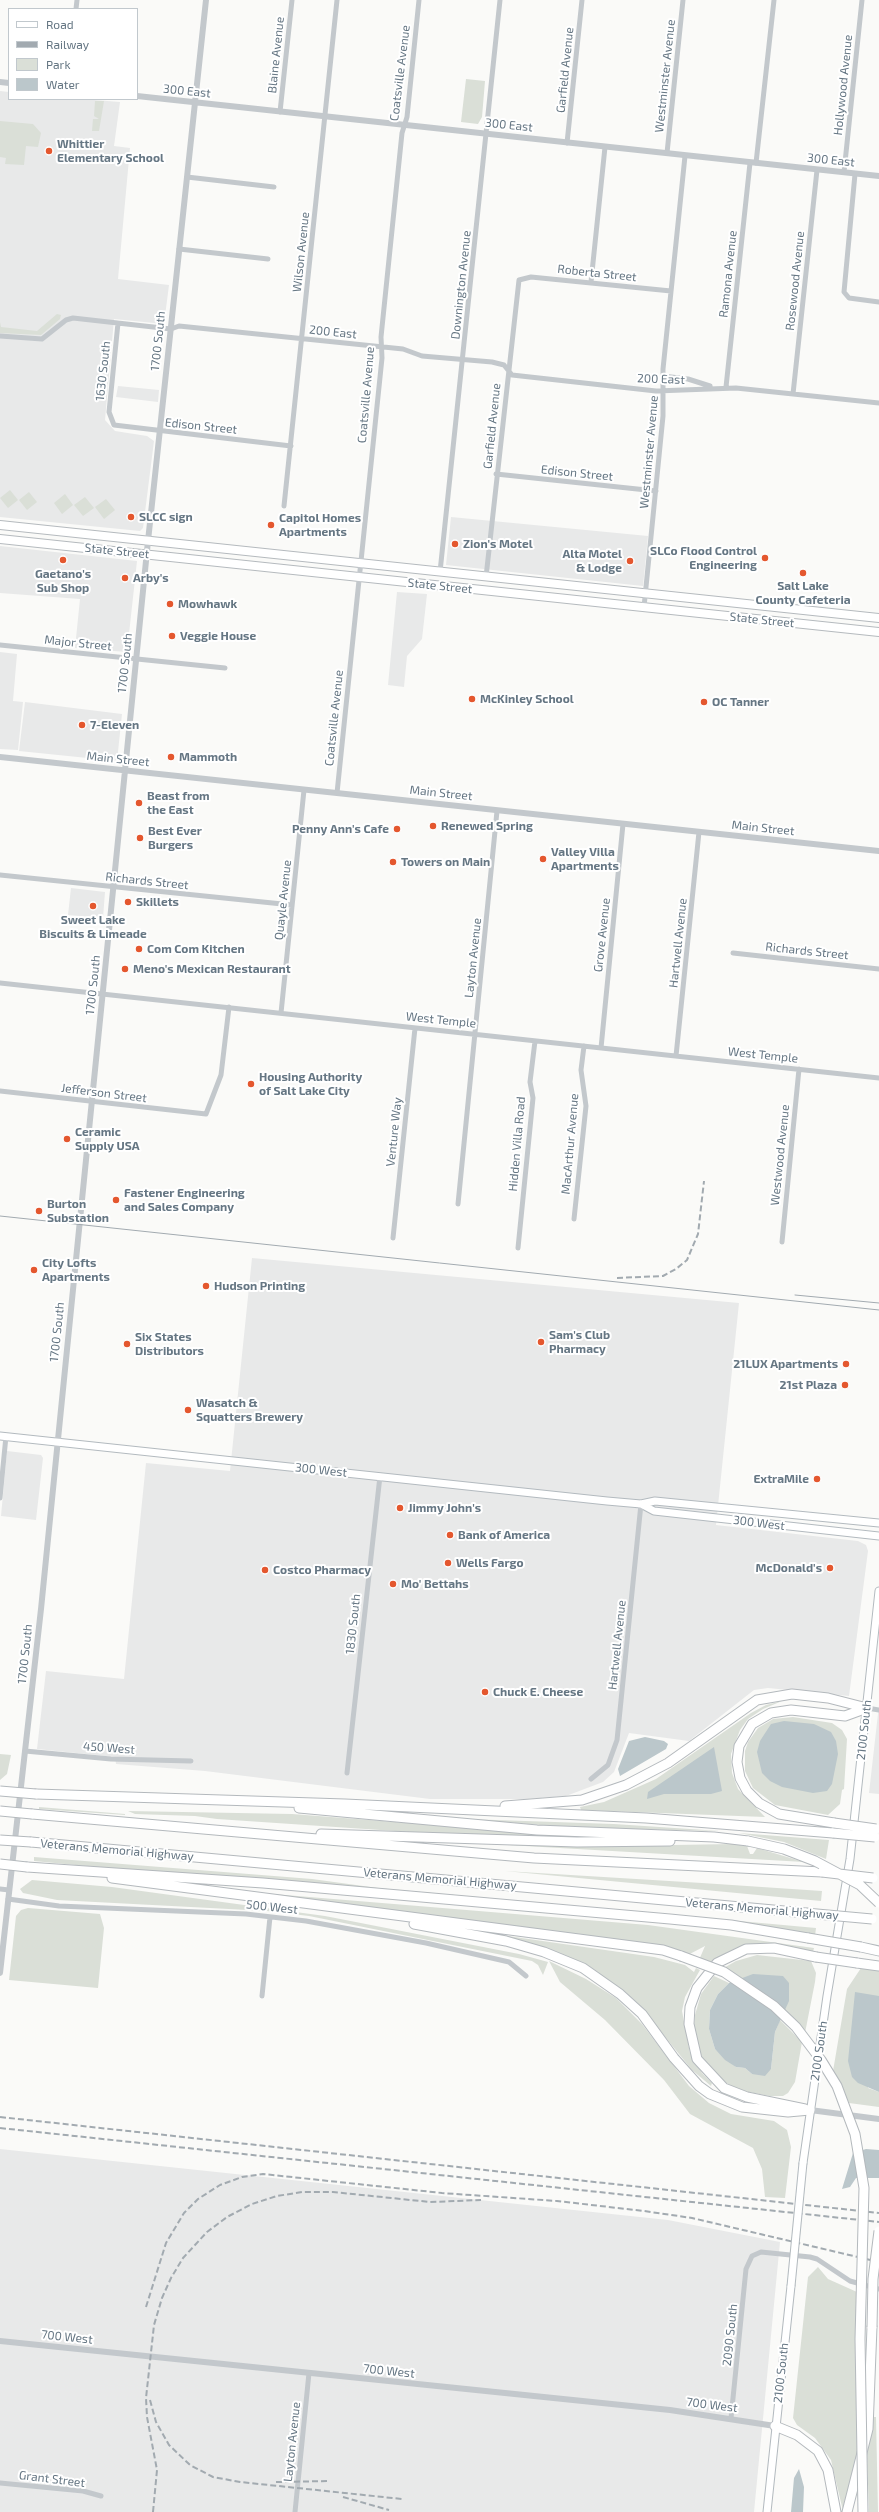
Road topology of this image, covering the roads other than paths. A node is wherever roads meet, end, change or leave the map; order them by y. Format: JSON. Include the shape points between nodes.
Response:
{"nodes":[{"id":1,"x":206,"y":0,"type":"edge"},
{"id":2,"x":292,"y":0,"type":"edge"},
{"id":3,"x":337,"y":0,"type":"edge"},
{"id":4,"x":419,"y":0,"type":"edge"},
{"id":5,"x":500,"y":0,"type":"edge"},
{"id":6,"x":582,"y":0,"type":"edge"},
{"id":7,"x":683,"y":0,"type":"edge"},
{"id":8,"x":774,"y":0,"type":"edge"},
{"id":9,"x":862,"y":0,"type":"edge"},
{"id":10,"x":138,"y":96,"type":"edge"},
{"id":11,"x":195,"y":103,"type":"junction"},
{"id":12,"x":280,"y":112,"type":"junction"},
{"id":13,"x":325,"y":116,"type":"junction"},
{"id":14,"x":404,"y":124,"type":"junction"},
{"id":15,"x":487,"y":134,"type":"junction"},
{"id":16,"x":567,"y":143,"type":"junction"},
{"id":17,"x":605,"y":147,"type":"junction"},
{"id":18,"x":667,"y":153,"type":"junction"},
{"id":19,"x":685,"y":156,"type":"junction"},
{"id":20,"x":753,"y":163,"type":"junction"},
{"id":21,"x":817,"y":170,"type":"junction"},
{"id":22,"x":844,"y":172,"type":"junction"},
{"id":23,"x":855,"y":174,"type":"junction"},
{"id":24,"x":879,"y":176,"type":"edge"},
{"id":25,"x":187,"y":177,"type":"junction"},
{"id":26,"x":274,"y":187,"type":"dead end"},
{"id":27,"x":179,"y":249,"type":"junction"},
{"id":28,"x":268,"y":259,"type":"dead end"},
{"id":29,"x":521,"y":278,"type":"joint"},
{"id":30,"x":591,"y":282,"type":"junction"},
{"id":31,"x":671,"y":291,"type":"junction"},
{"id":32,"x":879,"y":302,"type":"edge"},
{"id":33,"x":118,"y":323,"type":"junction"},
{"id":34,"x":171,"y":329,"type":"junction"},
{"id":35,"x":0,"y":336,"type":"edge"},
{"id":36,"x":302,"y":339,"type":"junction"},
{"id":37,"x":381,"y":347,"type":"junction"},
{"id":38,"x":463,"y":360,"type":"junction"},
{"id":39,"x":508,"y":369,"type":"junction"},
{"id":40,"x":663,"y":376,"type":"junction"},
{"id":41,"x":713,"y":387,"type":"junction"},
{"id":42,"x":726,"y":387,"type":"junction"},
{"id":43,"x":664,"y":391,"type":"junction"},
{"id":44,"x":794,"y":394,"type":"junction"},
{"id":45,"x":879,"y":403,"type":"edge"},
{"id":46,"x":112,"y":422,"type":"joint"},
{"id":47,"x":160,"y":432,"type":"junction"},
{"id":48,"x":291,"y":446,"type":"junction"},
{"id":49,"x":496,"y":474,"type":"junction"},
{"id":50,"x":656,"y":491,"type":"junction"},
{"id":51,"x":284,"y":506,"type":"dead end"},
{"id":52,"x":0,"y":525,"type":"edge"},
{"id":53,"x":0,"y":539,"type":"edge"},
{"id":54,"x":148,"y":541,"type":"junction"},
{"id":55,"x":147,"y":554,"type":"junction"},
{"id":56,"x":360,"y":563,"type":"junction"},
{"id":57,"x":440,"y":572,"type":"junction"},
{"id":58,"x":358,"y":577,"type":"junction"},
{"id":59,"x":486,"y":577,"type":"junction"},
{"id":60,"x":645,"y":594,"type":"junction"},
{"id":61,"x":644,"y":607,"type":"junction"},
{"id":62,"x":879,"y":618,"type":"edge"},
{"id":63,"x":879,"y":632,"type":"edge"},
{"id":64,"x":0,"y":645,"type":"edge"},
{"id":65,"x":137,"y":659,"type":"junction"},
{"id":66,"x":225,"y":668,"type":"dead end"},
{"id":67,"x":0,"y":758,"type":"edge"},
{"id":68,"x":126,"y":771,"type":"junction"},
{"id":69,"x":304,"y":790,"type":"junction"},
{"id":70,"x":337,"y":793,"type":"junction"},
{"id":71,"x":497,"y":810,"type":"junction"},
{"id":72,"x":623,"y":824,"type":"junction"},
{"id":73,"x":699,"y":832,"type":"junction"},
{"id":74,"x":879,"y":851,"type":"edge"},
{"id":75,"x":0,"y":875,"type":"edge"},
{"id":76,"x":114,"y":887,"type":"junction"},
{"id":77,"x":292,"y":905,"type":"junction"},
{"id":78,"x":733,"y":953,"type":"dead end"},
{"id":79,"x":879,"y":969,"type":"edge"},
{"id":80,"x":0,"y":983,"type":"edge"},
{"id":81,"x":103,"y":994,"type":"junction"},
{"id":82,"x":229,"y":1007,"type":"junction"},
{"id":83,"x":281,"y":1013,"type":"junction"},
{"id":84,"x":415,"y":1028,"type":"junction"},
{"id":85,"x":475,"y":1034,"type":"junction"},
{"id":86,"x":535,"y":1041,"type":"junction"},
{"id":87,"x":584,"y":1046,"type":"junction"},
{"id":88,"x":601,"y":1048,"type":"junction"},
{"id":89,"x":676,"y":1056,"type":"junction"},
{"id":90,"x":799,"y":1069,"type":"junction"},
{"id":91,"x":879,"y":1078,"type":"edge"},
{"id":92,"x":0,"y":1091,"type":"edge"},
{"id":93,"x":92,"y":1101,"type":"junction"},
{"id":94,"x":458,"y":1204,"type":"dead end"},
{"id":95,"x":574,"y":1219,"type":"dead end"},
{"id":96,"x":393,"y":1238,"type":"dead end"},
{"id":97,"x":782,"y":1242,"type":"dead end"},
{"id":98,"x":518,"y":1248,"type":"dead end"},
{"id":99,"x":3,"y":1436,"type":"edge"},
{"id":100,"x":57,"y":1441,"type":"junction"},
{"id":101,"x":380,"y":1476,"type":"junction"},
{"id":102,"x":0,"y":1498,"type":"edge"},
{"id":103,"x":641,"y":1504,"type":"junction"},
{"id":104,"x":879,"y":1523,"type":"edge"},
{"id":105,"x":879,"y":1536,"type":"edge"},
{"id":106,"x":879,"y":1591,"type":"edge"},
{"id":107,"x":867,"y":1708,"type":"junction"},
{"id":108,"x":879,"y":1710,"type":"edge"},
{"id":109,"x":25,"y":1751,"type":"junction"},
{"id":110,"x":192,"y":1761,"type":"dead end"},
{"id":111,"x":347,"y":1774,"type":"dead end"},
{"id":112,"x":591,"y":1779,"type":"dead end"},
{"id":113,"x":0,"y":1791,"type":"edge"},
{"id":114,"x":232,"y":1802,"type":"junction"},
{"id":115,"x":441,"y":1808,"type":"junction"},
{"id":116,"x":0,"y":1811,"type":"edge"},
{"id":117,"x":230,"y":1832,"type":"junction"},
{"id":118,"x":877,"y":1833,"type":"edge"},
{"id":119,"x":0,"y":1840,"type":"edge"},
{"id":120,"x":737,"y":1840,"type":"junction"},
{"id":121,"x":0,"y":1864,"type":"edge"},
{"id":122,"x":27,"y":1867,"type":"junction"},
{"id":123,"x":876,"y":1878,"type":"edge"},
{"id":124,"x":0,"y":1889,"type":"edge"},
{"id":125,"x":9,"y":1890,"type":"junction"},
{"id":126,"x":8,"y":1899,"type":"junction"},
{"id":127,"x":879,"y":1903,"type":"edge"},
{"id":128,"x":326,"y":1907,"type":"junction"},
{"id":129,"x":270,"y":1916,"type":"junction"},
{"id":130,"x":877,"y":1920,"type":"edge"},
{"id":131,"x":879,"y":1951,"type":"edge"},
{"id":132,"x":879,"y":1966,"type":"edge"},
{"id":133,"x":0,"y":1973,"type":"edge"},
{"id":134,"x":526,"y":1976,"type":"dead end"},
{"id":135,"x":262,"y":1996,"type":"dead end"},
{"id":136,"x":810,"y":2110,"type":"junction"},
{"id":137,"x":879,"y":2120,"type":"edge"},
{"id":138,"x":879,"y":2231,"type":"edge"},
{"id":139,"x":879,"y":2289,"type":"edge"},
{"id":140,"x":0,"y":2341,"type":"edge"},
{"id":141,"x":309,"y":2374,"type":"junction"},
{"id":142,"x":731,"y":2418,"type":"junction"},
{"id":143,"x":775,"y":2426,"type":"junction"},
{"id":144,"x":0,"y":2483,"type":"edge"},
{"id":145,"x":101,"y":2496,"type":"dead end"},
{"id":146,"x":295,"y":2512,"type":"edge"},
{"id":147,"x":767,"y":2512,"type":"edge"},
{"id":148,"x":836,"y":2512,"type":"edge"},
{"id":149,"x":847,"y":2512,"type":"edge"},
{"id":150,"x":863,"y":2512,"type":"edge"}],
"edges":[{"from":1,"to":11,"type":"street","name":"1700 South"},
{"from":2,"to":12,"type":"street","name":"Blaine Avenue"},
{"from":3,"to":13,"type":"street","name":"Wilson Avenue"},
{"from":4,"to":14,"type":"street","name":"Coatsville Avenue","via":[[407,117]]},
{"from":5,"to":15,"type":"street","name":"Downington Avenue"},
{"from":6,"to":16,"type":"street","name":"Garfield Avenue"},
{"from":7,"to":18,"type":"street","name":"Westminster Avenue"},
{"from":8,"to":20,"type":"street","name":"Ramona Avenue"},
{"from":9,"to":22,"type":"street","name":"Hollywood Avenue"},
{"from":10,"to":11,"type":"street","name":"300 East"},
{"from":11,"to":12,"type":"street","name":"300 East"},
{"from":11,"to":25,"type":"street","name":"1700 South"},
{"from":12,"to":13,"type":"street","name":"300 East"},
{"from":13,"to":14,"type":"street","name":"300 East"},
{"from":13,"to":36,"type":"street","name":"Wilson Avenue"},
{"from":14,"to":15,"type":"street","name":"300 East"},
{"from":14,"to":37,"type":"street","name":"Coatsville Avenue"},
{"from":15,"to":16,"type":"street","name":"300 East"},
{"from":15,"to":38,"type":"street","name":"Downington Avenue"},
{"from":16,"to":17,"type":"street","name":"300 East"},
{"from":17,"to":18,"type":"street","name":"300 East"},
{"from":17,"to":30,"type":"street"},
{"from":18,"to":19,"type":"street","name":"300 East"},
{"from":19,"to":20,"type":"street","name":"300 East"},
{"from":19,"to":31,"type":"street","name":"Westminster Avenue"},
{"from":20,"to":21,"type":"street","name":"300 East"},
{"from":20,"to":42,"type":"street","name":"Ramona Avenue"},
{"from":21,"to":22,"type":"street","name":"300 East"},
{"from":21,"to":44,"type":"street","name":"Rosewood Avenue"},
{"from":22,"to":23,"type":"street","name":"300 East"},
{"from":23,"to":24,"type":"street","name":"300 East"},
{"from":23,"to":32,"type":"street","via":[[843,287],[846,296]]},
{"from":25,"to":26,"type":"street"},
{"from":25,"to":27,"type":"street","name":"1700 South"},
{"from":27,"to":28,"type":"street"},
{"from":27,"to":34,"type":"street","name":"1700 South"},
{"from":29,"to":30,"type":"street","name":"Roberta Street","via":[[531,276]]},
{"from":29,"to":39,"type":"street","name":"Garfield Avenue","via":[[517,285]]},
{"from":30,"to":31,"type":"street","name":"Roberta Street"},
{"from":31,"to":40,"type":"street","name":"Westminster Avenue"},
{"from":33,"to":34,"type":"street","name":"200 East"},
{"from":33,"to":35,"type":"street","name":"200 East","via":[[73,318],[66,320],[42,339]]},
{"from":33,"to":46,"type":"street","name":"1630 South","via":[[109,412]]},
{"from":34,"to":36,"type":"street","name":"200 East","via":[[179,326]]},
{"from":34,"to":47,"type":"street","name":"1700 South"},
{"from":36,"to":37,"type":"street","name":"200 East"},
{"from":36,"to":48,"type":"street","name":"Wilson Avenue"},
{"from":37,"to":38,"type":"street","name":"200 East","via":[[422,356]]},
{"from":37,"to":56,"type":"street","name":"Coatsville Avenue","via":[[382,358]]},
{"from":38,"to":39,"type":"street","name":"200 East","via":[[492,362],[504,365]]},
{"from":38,"to":57,"type":"street","name":"Downington Avenue"},
{"from":39,"to":43,"type":"street","name":"200 East","via":[[512,374]]},
{"from":39,"to":49,"type":"street","name":"Garfield Avenue"},
{"from":40,"to":41,"type":"street","name":"200 East","via":[[688,379]]},
{"from":40,"to":43,"type":"street","name":"Westminster Avenue"},
{"from":41,"to":42,"type":"street","name":"200 East"},
{"from":41,"to":43,"type":"street","name":"200 East"},
{"from":42,"to":44,"type":"street","name":"200 East"},
{"from":43,"to":50,"type":"street","name":"Westminster Avenue"},
{"from":44,"to":45,"type":"street","name":"200 East"},
{"from":46,"to":47,"type":"street","name":"Edison Street","via":[[122,428]]},
{"from":47,"to":48,"type":"street","name":"Edison Street"},
{"from":47,"to":54,"type":"street","name":"1700 South"},
{"from":48,"to":51,"type":"street","name":"Wilson Avenue"},
{"from":49,"to":50,"type":"street","name":"Edison Street"},
{"from":49,"to":59,"type":"street","name":"Garfield Avenue"},
{"from":50,"to":60,"type":"street","name":"Westminster Avenue"},
{"from":52,"to":54,"type":"main road","name":"State Street"},
{"from":53,"to":55,"type":"main road","name":"State Street"},
{"from":54,"to":55,"type":"street","name":"1700 South"},
{"from":54,"to":56,"type":"main road","name":"State Street"},
{"from":55,"to":58,"type":"main road","name":"State Street"},
{"from":55,"to":65,"type":"street","name":"1700 South"},
{"from":56,"to":57,"type":"main road","name":"State Street"},
{"from":56,"to":58,"type":"street","name":"Coatsville Avenue"},
{"from":57,"to":59,"type":"main road","name":"State Street"},
{"from":58,"to":61,"type":"main road","name":"State Street"},
{"from":58,"to":70,"type":"street","name":"Coatsville Avenue"},
{"from":59,"to":60,"type":"main road","name":"State Street"},
{"from":60,"to":61,"type":"street","name":"Westminster Avenue"},
{"from":60,"to":62,"type":"main road","name":"State Street"},
{"from":61,"to":63,"type":"main road","name":"State Street"},
{"from":64,"to":65,"type":"street","name":"Major Street"},
{"from":65,"to":66,"type":"street","name":"Major Street"},
{"from":65,"to":68,"type":"street","name":"1700 South"},
{"from":67,"to":68,"type":"street","name":"Main Street"},
{"from":68,"to":69,"type":"street","name":"Main Street"},
{"from":68,"to":76,"type":"street","name":"1700 South"},
{"from":69,"to":70,"type":"street","name":"Main Street"},
{"from":69,"to":77,"type":"street","name":"Quayle Avenue"},
{"from":70,"to":71,"type":"street","name":"Main Street"},
{"from":71,"to":72,"type":"street","name":"Main Street"},
{"from":71,"to":85,"type":"street","name":"Layton Avenue"},
{"from":72,"to":73,"type":"street","name":"Main Street"},
{"from":72,"to":88,"type":"street","name":"Grove Avenue"},
{"from":73,"to":74,"type":"street","name":"Main Street"},
{"from":73,"to":89,"type":"street","name":"Hartwell Avenue"},
{"from":75,"to":76,"type":"street","name":"Richards Street"},
{"from":76,"to":77,"type":"street","name":"Richards Street"},
{"from":76,"to":81,"type":"street","name":"1700 South"},
{"from":77,"to":83,"type":"street","name":"Quayle Avenue"},
{"from":78,"to":79,"type":"street","name":"Richards Street"},
{"from":80,"to":81,"type":"street","name":"West Temple"},
{"from":81,"to":82,"type":"street","name":"West Temple"},
{"from":81,"to":93,"type":"street","name":"1700 South"},
{"from":82,"to":83,"type":"street","name":"West Temple"},
{"from":82,"to":93,"type":"street","name":"Jefferson Street","via":[[221,1075],[206,1114]]},
{"from":83,"to":84,"type":"street","name":"West Temple"},
{"from":84,"to":85,"type":"street","name":"West Temple"},
{"from":84,"to":96,"type":"street","name":"Venture Way"},
{"from":85,"to":86,"type":"street","name":"West Temple"},
{"from":85,"to":94,"type":"street","name":"Layton Avenue"},
{"from":86,"to":87,"type":"street","name":"West Temple"},
{"from":86,"to":98,"type":"street","name":"Hidden Villa Road","via":[[530,1082],[533,1098]]},
{"from":87,"to":88,"type":"street","name":"West Temple"},
{"from":87,"to":95,"type":"street","name":"MacArthur Avenue","via":[[581,1070],[586,1106]]},
{"from":88,"to":89,"type":"street","name":"West Temple"},
{"from":89,"to":90,"type":"street","name":"West Temple"},
{"from":90,"to":91,"type":"street","name":"West Temple"},
{"from":90,"to":97,"type":"street","name":"Westwood Avenue"},
{"from":92,"to":93,"type":"street","name":"Jefferson Street"},
{"from":93,"to":100,"type":"street","name":"1700 South"},
{"from":99,"to":100,"type":"main road","name":"300 West"},
{"from":99,"to":102,"type":"street"},
{"from":100,"to":101,"type":"main road","name":"300 West"},
{"from":100,"to":109,"type":"street","name":"1700 South"},
{"from":101,"to":103,"type":"main road","name":"300 West"},
{"from":101,"to":111,"type":"street","name":"1830 South"},
{"from":103,"to":104,"type":"main road","name":"300 West","via":[[655,1501]]},
{"from":103,"to":105,"type":"main road","name":"300 West","via":[[654,1511]]},
{"from":103,"to":112,"type":"street","name":"Hartwell Avenue","via":[[617,1740],[608,1765]]},
{"from":106,"to":107,"type":"main road","name":"2100 South"},
{"from":107,"to":108,"type":"street"},
{"from":107,"to":115,"type":"highway","via":[[828,1698],[792,1694],[757,1700],[668,1763],[626,1785],[582,1800],[539,1805]]},
{"from":107,"to":118,"type":"highway","bridge":true,"via":[[845,1716],[795,1710],[762,1717],[752,1724],[739,1746],[737,1762],[745,1788],[759,1803],[783,1815]]},
{"from":107,"to":136,"type":"main road","name":"2100 South","via":[[850,1858]]},
{"from":109,"to":110,"type":"street","name":"450 West","via":[[111,1759]]},
{"from":109,"to":125,"type":"street","name":"1700 South"},
{"from":113,"to":114,"type":"highway","bridge":true},
{"from":114,"to":115,"type":"highway"},
{"from":114,"to":120,"type":"highway","via":[[537,1830],[714,1836]]},
{"from":115,"to":118,"type":"highway","bridge":true,"via":[[646,1818],[833,1833]]},
{"from":116,"to":117,"type":"highway","bridge":true},
{"from":117,"to":120,"type":"highway","via":[[578,1842]]},
{"from":117,"to":123,"type":"highway","bridge":true,"via":[[534,1858],[822,1872]]},
{"from":119,"to":130,"type":"highway","name":"Veterans Memorial Highway","bridge":true},
{"from":120,"to":127,"type":"highway","bridge":true,"via":[[784,1849],[821,1864],[860,1885]]},
{"from":121,"to":122,"type":"highway","bridge":true},
{"from":122,"to":128,"type":"highway"},
{"from":122,"to":131,"type":"highway","bridge":true,"via":[[262,1883],[731,1925]]},
{"from":124,"to":125,"type":"street"},
{"from":125,"to":126,"type":"street","name":"1700 South"},
{"from":126,"to":129,"type":"street","name":"500 West","via":[[58,1906]]},
{"from":126,"to":133,"type":"street","name":"1700 South"},
{"from":128,"to":136,"type":"highway","via":[[506,1941],[544,1952],[583,1968],[620,1994],[642,2014],[674,2058],[699,2086],[710,2094],[742,2107],[788,2112]]},
{"from":128,"to":150,"type":"highway","bridge":true,"via":[[663,1950],[724,1972],[774,2006],[796,2027],[837,2086],[855,2134],[864,2188],[860,2361]]},
{"from":129,"to":134,"type":"street","name":"500 West","via":[[351,1928],[456,1949],[509,1962]]},
{"from":129,"to":135,"type":"street"},
{"from":132,"to":136,"type":"highway","bridge":true,"via":[[758,1947],[746,1949],[717,1964],[697,1988],[690,2007],[689,2024],[697,2059],[724,2088],[747,2097],[791,2104]]},
{"from":136,"to":137,"type":"street"},
{"from":136,"to":143,"type":"main road","name":"2100 South","bridge":true},
{"from":138,"to":149,"type":"highway","bridge":true,"via":[[873,2279],[868,2429]]},
{"from":139,"to":142,"type":"street","name":"2090 South","via":[[850,2281],[810,2257],[761,2252],[752,2256],[746,2269]]},
{"from":140,"to":141,"type":"street","name":"700 West"},
{"from":141,"to":142,"type":"street","name":"700 West"},
{"from":141,"to":146,"type":"street","name":"Layton Avenue"},
{"from":142,"to":143,"type":"street","name":"700 West"},
{"from":143,"to":147,"type":"main road","name":"2100 South"},
{"from":143,"to":148,"type":"highway","via":[[797,2435],[818,2451],[828,2470]]},
{"from":144,"to":145,"type":"street","name":"Grant Street","via":[[83,2491]]}]}
